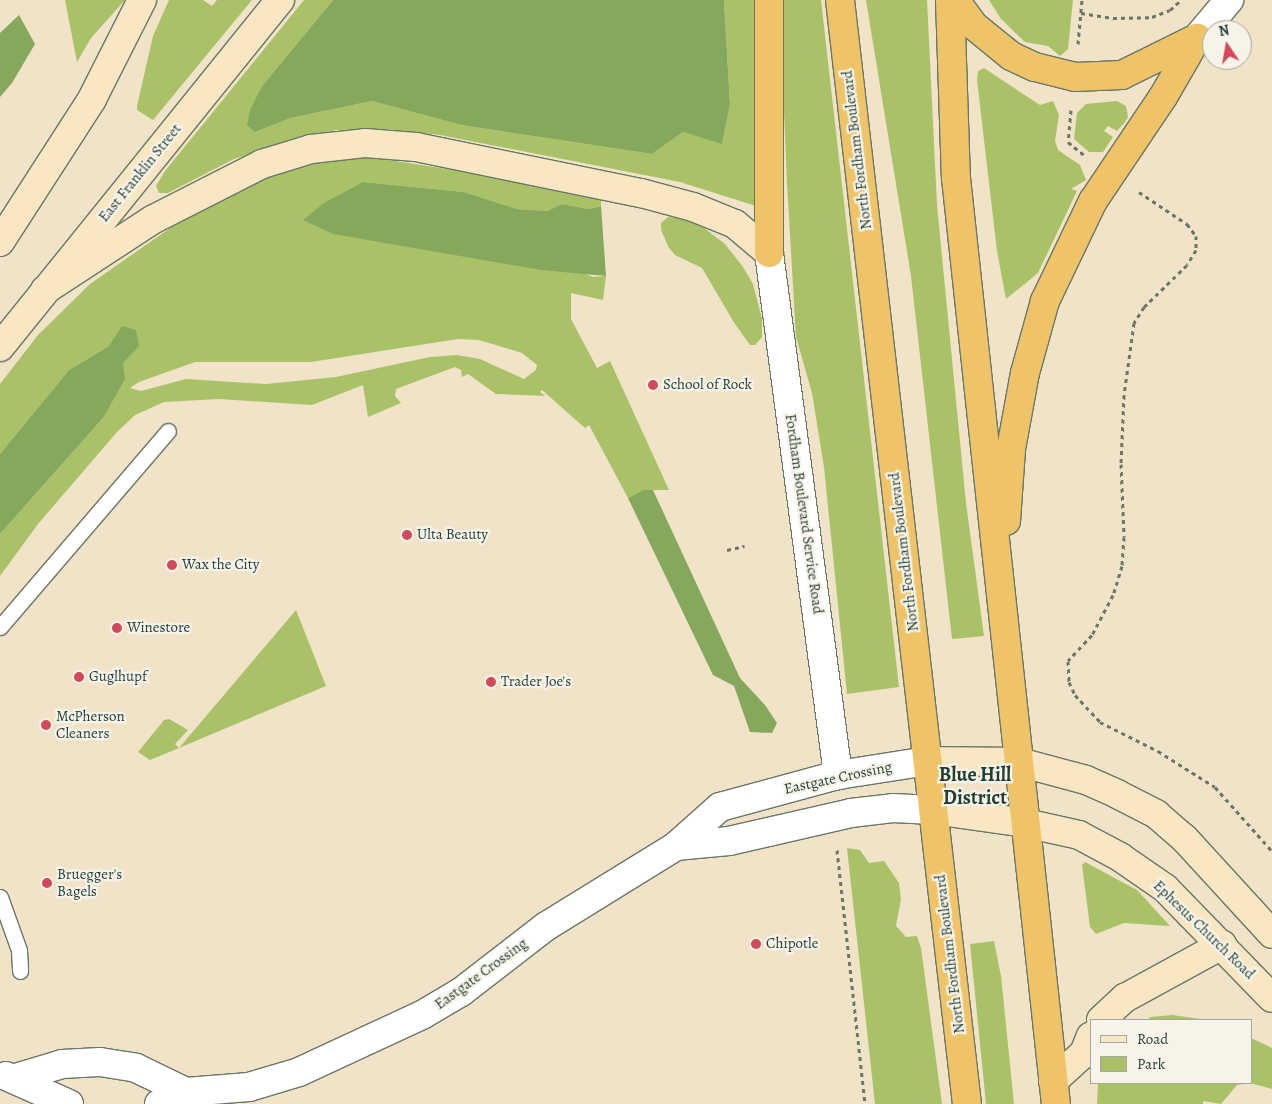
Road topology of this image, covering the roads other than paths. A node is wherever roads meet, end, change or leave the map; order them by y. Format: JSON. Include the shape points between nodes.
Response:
{"nodes":[{"id":1,"x":142,"y":0,"type":"edge"},
{"id":2,"x":280,"y":0,"type":"edge"},
{"id":3,"x":769,"y":0,"type":"edge"},
{"id":4,"x":840,"y":0,"type":"edge"},
{"id":5,"x":950,"y":0,"type":"edge"},
{"id":6,"x":955,"y":0,"type":"edge"},
{"id":7,"x":1229,"y":0,"type":"edge"},
{"id":8,"x":1197,"y":38,"type":"junction"},
{"id":9,"x":0,"y":242,"type":"edge"},
{"id":10,"x":770,"y":253,"type":"junction"},
{"id":11,"x":45,"y":290,"type":"junction"},
{"id":12,"x":0,"y":346,"type":"edge"},
{"id":13,"x":168,"y":431,"type":"dead end"},
{"id":14,"x":1001,"y":592,"type":"junction"},
{"id":15,"x":0,"y":627,"type":"edge"},
{"id":16,"x":927,"y":761,"type":"junction"},
{"id":17,"x":1019,"y":762,"type":"junction"},
{"id":18,"x":838,"y":775,"type":"junction"},
{"id":19,"x":933,"y":810,"type":"junction"},
{"id":20,"x":1025,"y":823,"type":"junction"},
{"id":21,"x":676,"y":846,"type":"junction"},
{"id":22,"x":0,"y":897,"type":"edge"},
{"id":23,"x":1272,"y":934,"type":"edge"},
{"id":24,"x":1222,"y":945,"type":"junction"},
{"id":25,"x":20,"y":971,"type":"dead end"},
{"id":26,"x":1272,"y":998,"type":"edge"},
{"id":27,"x":1102,"y":1019,"type":"edge"},
{"id":28,"x":1090,"y":1038,"type":"edge"},
{"id":29,"x":8,"y":1076,"type":"edge"},
{"id":30,"x":186,"y":1092,"type":"junction"},
{"id":31,"x":1055,"y":1092,"type":"edge"},
{"id":32,"x":69,"y":1104,"type":"edge"},
{"id":33,"x":159,"y":1104,"type":"edge"},
{"id":34,"x":967,"y":1104,"type":"edge"}],
"edges":[{"from":1,"to":9,"type":"main road","via":[[92,99]]},
{"from":2,"to":11,"type":"main road","name":"East Franklin Street"},
{"from":3,"to":10,"type":"highway"},
{"from":4,"to":16,"type":"highway","name":"North Fordham Boulevard"},
{"from":5,"to":14,"type":"highway","via":[[956,178]]},
{"from":6,"to":8,"type":"highway","via":[[973,25],[1011,56],[1042,70],[1075,77],[1104,77],[1138,69]]},
{"from":7,"to":8,"type":"street"},
{"from":8,"to":14,"type":"highway","via":[[1163,97],[1110,172],[1066,253],[1034,334],[1011,449]]},
{"from":10,"to":11,"type":"main road","via":[[736,224],[693,207],[416,146],[365,143],[311,149],[262,164],[152,220]]},
{"from":10,"to":18,"type":"street","name":"Fordham Boulevard Service Road"},
{"from":11,"to":12,"type":"main road","name":"East Franklin Street"},
{"from":13,"to":15,"type":"lane"},
{"from":14,"to":17,"type":"highway"},
{"from":16,"to":17,"type":"main road"},
{"from":16,"to":18,"type":"street","name":"Eastgate Crossing"},
{"from":16,"to":19,"type":"highway","name":"North Fordham Boulevard"},
{"from":17,"to":20,"type":"highway"},
{"from":17,"to":23,"type":"main road","via":[[1086,780],[1156,814],[1184,838]]},
{"from":18,"to":21,"type":"street","name":"Eastgate Crossing","via":[[720,807]]},
{"from":19,"to":20,"type":"main road","name":"Ephesus Church Road"},
{"from":19,"to":21,"type":"street","name":"Eastgate Crossing","via":[[893,808],[832,817],[729,841]]},
{"from":19,"to":34,"type":"highway","name":"North Fordham Boulevard"},
{"from":20,"to":24,"type":"main road","name":"Ephesus Church Road","via":[[1079,835],[1120,857],[1165,888]]},
{"from":20,"to":31,"type":"highway"},
{"from":21,"to":30,"type":"street","name":"Eastgate Crossing","via":[[545,927],[461,992],[422,1016],[299,1072],[249,1087]]},
{"from":22,"to":25,"type":"lane","via":[[19,950]]},
{"from":24,"to":26,"type":"main road","name":"Ephesus Church Road"},
{"from":24,"to":27,"type":"main road","via":[[1125,998]]},
{"from":28,"to":31,"type":"main road","via":[[1084,1053]]},
{"from":29,"to":30,"type":"street","via":[[62,1064],[100,1062],[136,1068]]},
{"from":29,"to":32,"type":"street"},
{"from":30,"to":33,"type":"street","name":"Eastgate Crossing"}]}
